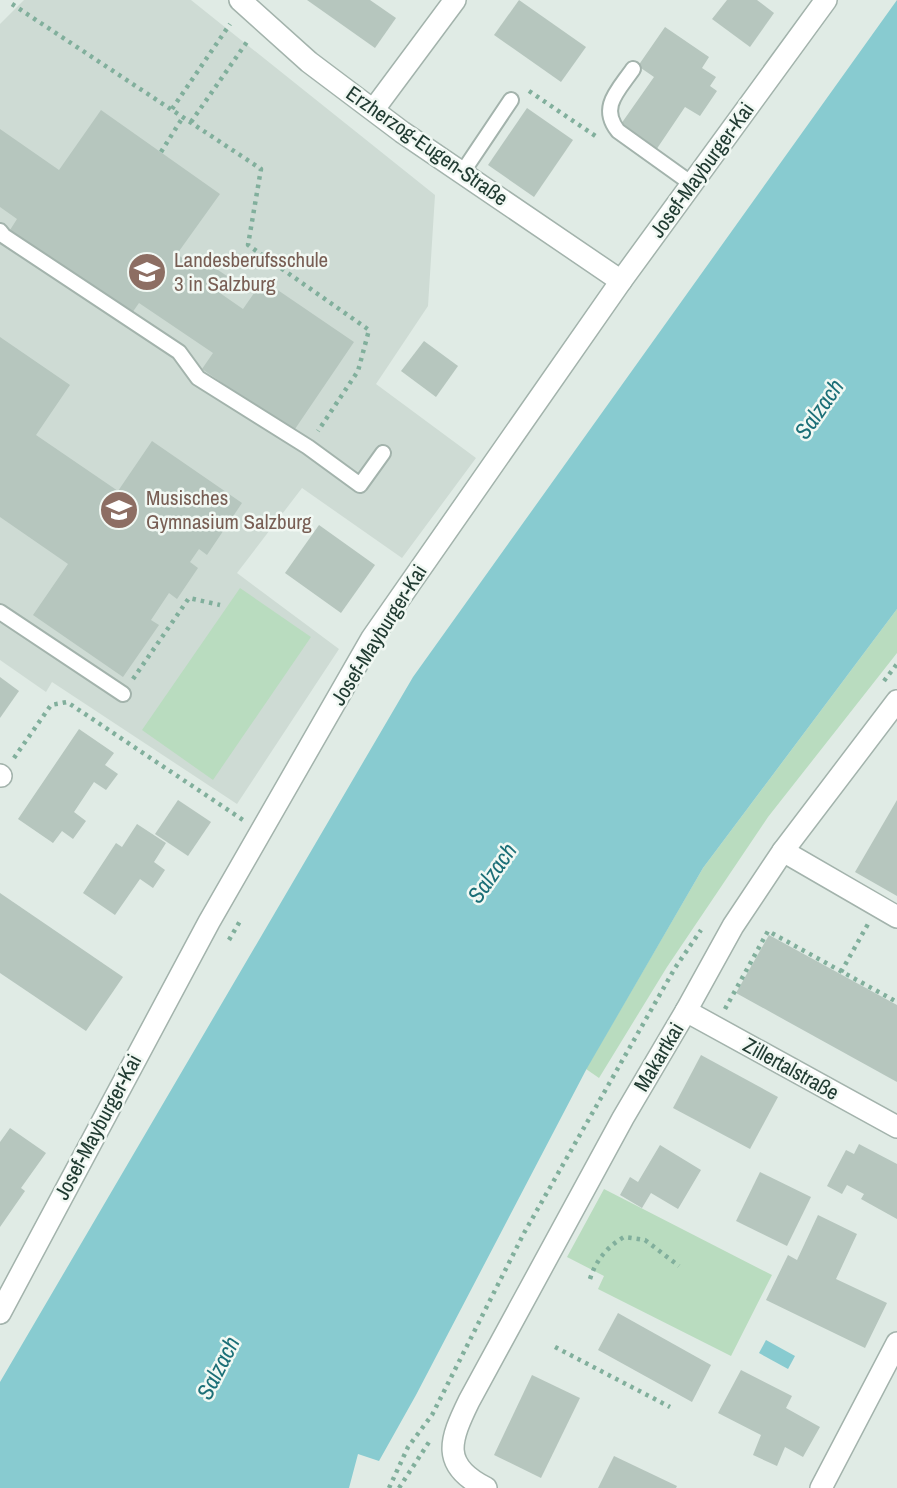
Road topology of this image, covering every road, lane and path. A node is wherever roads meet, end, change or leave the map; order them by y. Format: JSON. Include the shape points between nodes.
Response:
{"nodes":[{"id":1,"x":240,"y":0,"type":"edge"},
{"id":2,"x":455,"y":0,"type":"edge"},
{"id":3,"x":12,"y":4,"type":"dead end"},
{"id":4,"x":815,"y":4,"type":"edge"},
{"id":5,"x":230,"y":24,"type":"dead end"},
{"id":6,"x":249,"y":39,"type":"dead end"},
{"id":7,"x":632,"y":69,"type":"dead end"},
{"id":8,"x":511,"y":100,"type":"joint"},
{"id":9,"x":172,"y":109,"type":"junction"},
{"id":10,"x":374,"y":109,"type":"junction"},
{"id":11,"x":183,"y":117,"type":"junction"},
{"id":12,"x":191,"y":122,"type":"junction"},
{"id":13,"x":599,"y":138,"type":"dead end"},
{"id":14,"x":161,"y":152,"type":"dead end"},
{"id":15,"x":462,"y":173,"type":"junction"},
{"id":16,"x":692,"y":184,"type":"junction"},
{"id":17,"x":0,"y":231,"type":"edge"},
{"id":18,"x":621,"y":281,"type":"junction"},
{"id":19,"x":308,"y":447,"type":"junction"},
{"id":20,"x":383,"y":453,"type":"dead end"},
{"id":21,"x":220,"y":605,"type":"dead end"},
{"id":22,"x":0,"y":612,"type":"edge"},
{"id":23,"x":123,"y":694,"type":"joint"},
{"id":24,"x":897,"y":701,"type":"edge"},
{"id":25,"x":0,"y":776,"type":"edge"},
{"id":26,"x":261,"y":832,"type":"junction"},
{"id":27,"x":783,"y":851,"type":"junction"},
{"id":28,"x":878,"y":906,"type":"junction"},
{"id":29,"x":242,"y":917,"type":"dead end"},
{"id":30,"x":897,"y":917,"type":"edge"},
{"id":31,"x":222,"y":952,"type":"dead end"},
{"id":32,"x":841,"y":972,"type":"junction"},
{"id":33,"x":897,"y":1002,"type":"edge"},
{"id":34,"x":688,"y":1008,"type":"junction"},
{"id":35,"x":897,"y":1127,"type":"edge"},
{"id":36,"x":679,"y":1266,"type":"dead end"},
{"id":37,"x":590,"y":1279,"type":"dead end"},
{"id":38,"x":0,"y":1313,"type":"edge"},
{"id":39,"x":897,"y":1343,"type":"edge"},
{"id":40,"x":555,"y":1347,"type":"dead end"},
{"id":41,"x":670,"y":1407,"type":"dead end"},
{"id":42,"x":486,"y":1488,"type":"edge"},
{"id":43,"x":821,"y":1488,"type":"edge"}],
"edges":[{"from":1,"to":10,"type":"street","name":"Erzherzog-Eugen-Straße","via":[[310,62]]},
{"from":2,"to":10,"type":"street"},
{"from":3,"to":9,"type":"path"},
{"from":4,"to":16,"type":"street","name":"Josef-Mayburger-Kai"},
{"from":5,"to":9,"type":"path"},
{"from":6,"to":12,"type":"path"},
{"from":7,"to":16,"type":"lane","via":[[610,103],[609,120]]},
{"from":8,"to":13,"type":"path","via":[[527,91],[533,93]]},
{"from":8,"to":15,"type":"lane"},
{"from":9,"to":11,"type":"path"},
{"from":10,"to":15,"type":"street","name":"Erzherzog-Eugen-Straße"},
{"from":11,"to":12,"type":"path"},
{"from":11,"to":14,"type":"path"},
{"from":12,"to":19,"type":"path","via":[[261,169],[248,245],[369,330],[358,371]]},
{"from":15,"to":18,"type":"street","name":"Erzherzog-Eugen-Straße"},
{"from":16,"to":18,"type":"street","name":"Josef-Mayburger-Kai"},
{"from":17,"to":19,"type":"lane","via":[[179,352],[198,378]]},
{"from":18,"to":26,"type":"street","name":"Josef-Mayburger-Kai","via":[[372,638]]},
{"from":19,"to":20,"type":"lane","via":[[359,485]]},
{"from":21,"to":23,"type":"path","via":[[189,598]]},
{"from":22,"to":23,"type":"lane"},
{"from":24,"to":27,"type":"street","name":"Makartkai"},
{"from":25,"to":26,"type":"path","via":[[51,705],[67,702]]},
{"from":26,"to":38,"type":"street","name":"Josef-Mayburger-Kai"},
{"from":27,"to":28,"type":"street"},
{"from":27,"to":34,"type":"street","name":"Makartkai","via":[[733,926]]},
{"from":28,"to":30,"type":"street"},
{"from":28,"to":32,"type":"path"},
{"from":29,"to":31,"type":"path"},
{"from":32,"to":33,"type":"path"},
{"from":32,"to":34,"type":"path","via":[[768,931],[725,1010]]},
{"from":34,"to":35,"type":"street","name":"Zillertalstraße"},
{"from":34,"to":42,"type":"street","name":"Makartkai","via":[[623,1118],[453,1433],[453,1457],[461,1470]]},
{"from":36,"to":37,"type":"path","via":[[645,1240],[625,1237],[609,1246]]},
{"from":39,"to":43,"type":"street"},
{"from":40,"to":41,"type":"path"}]}
